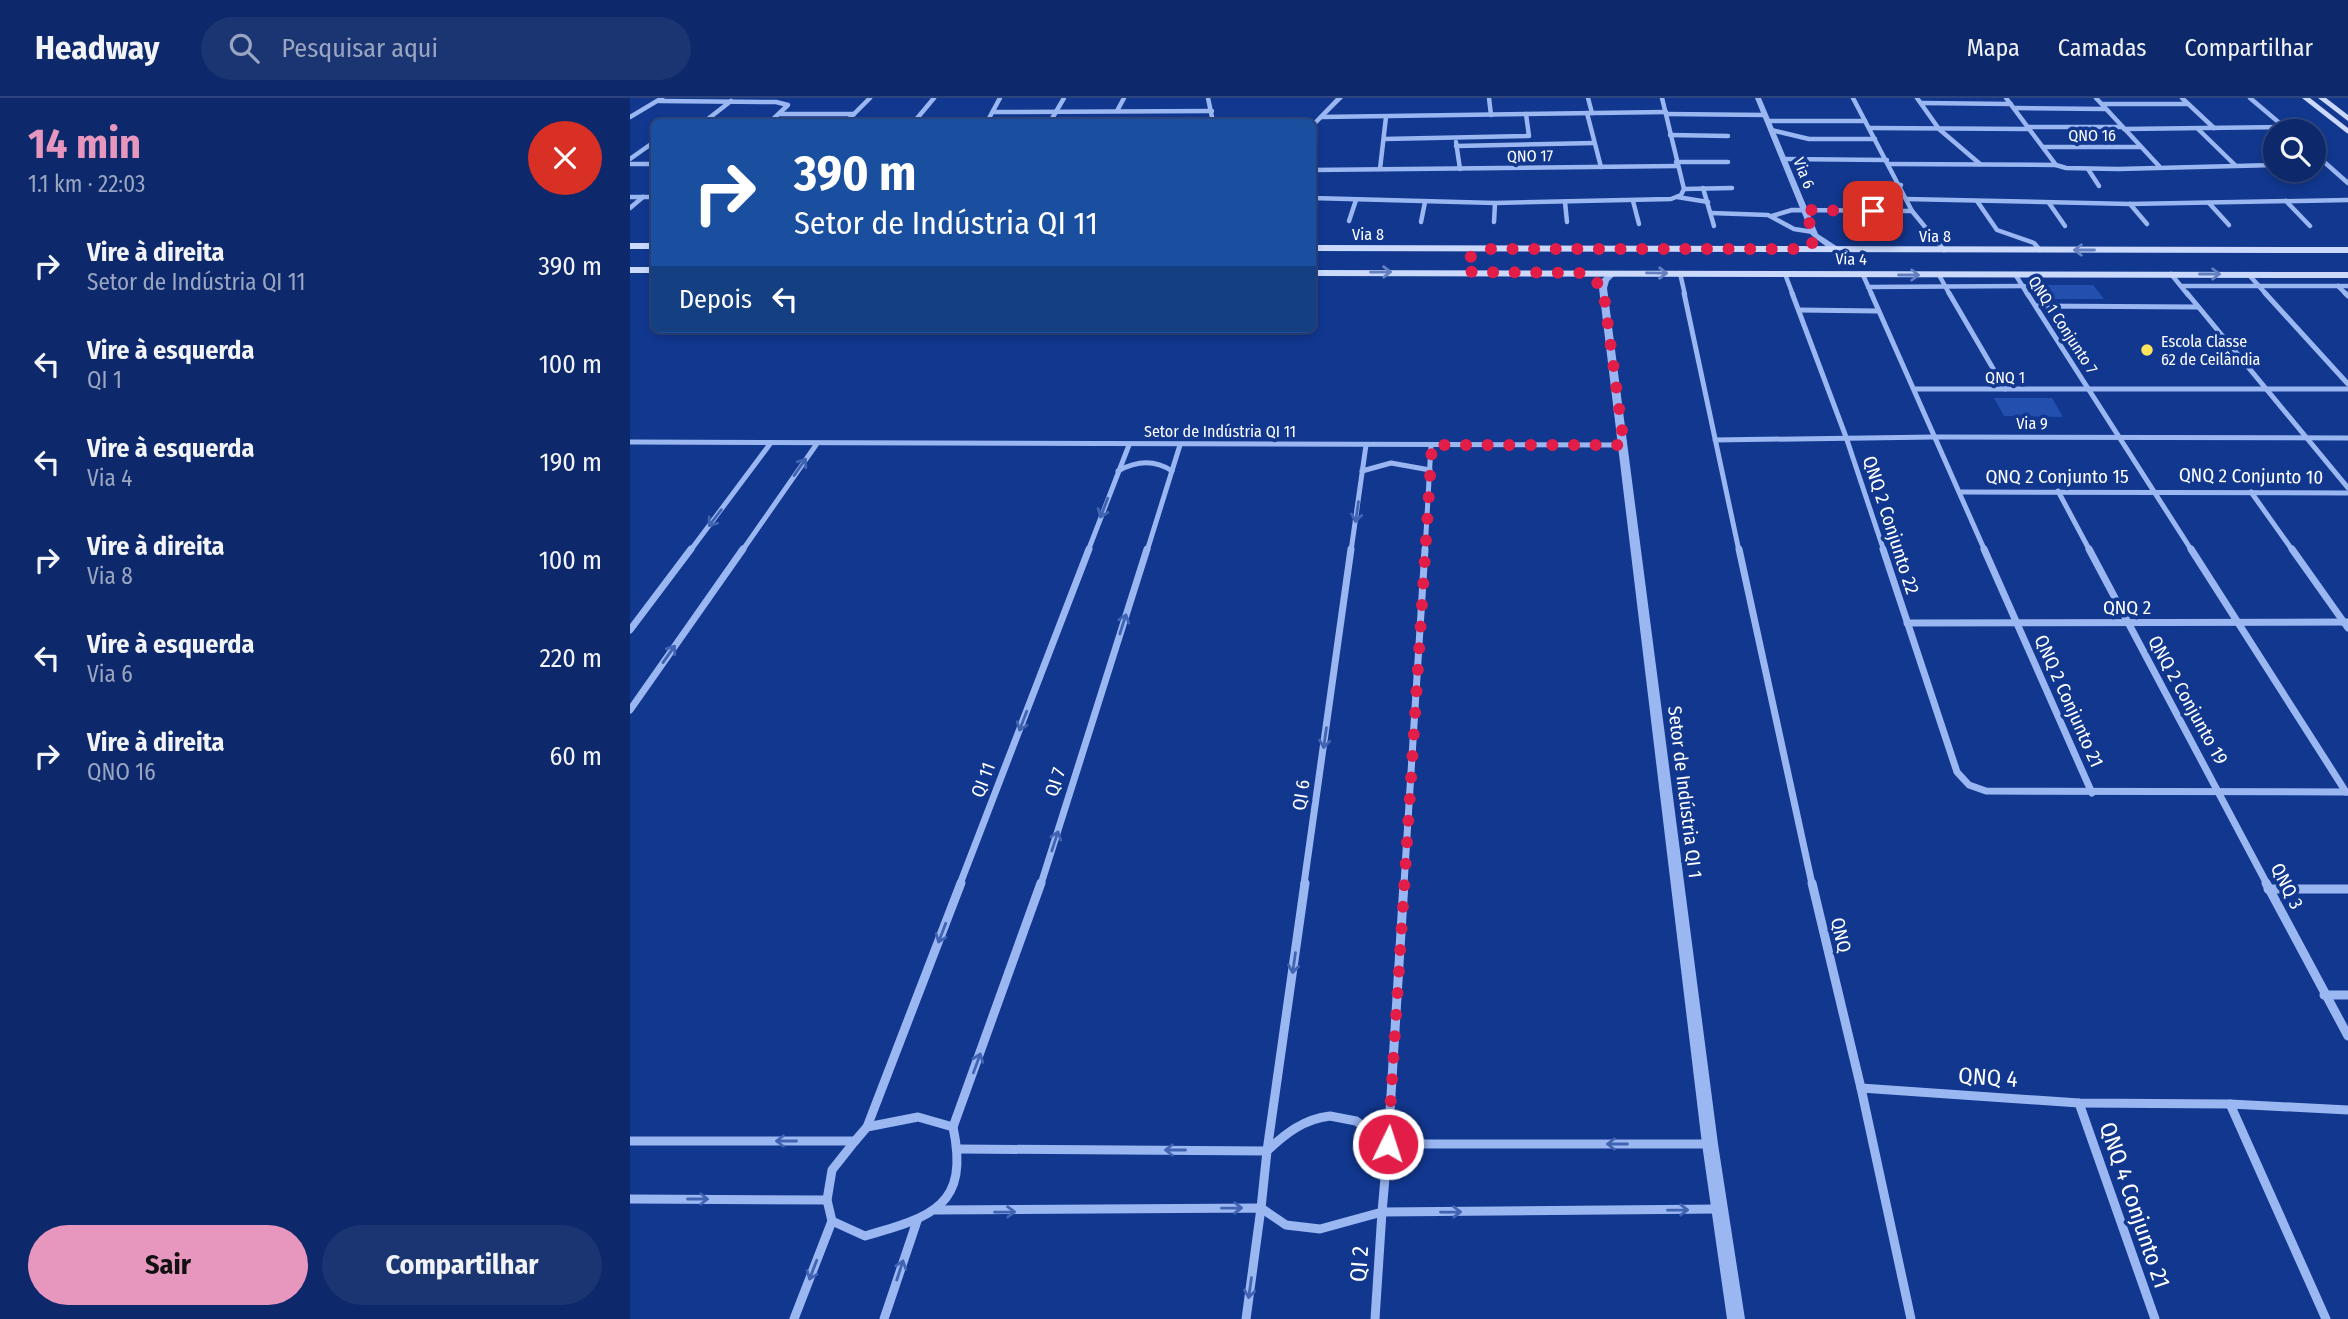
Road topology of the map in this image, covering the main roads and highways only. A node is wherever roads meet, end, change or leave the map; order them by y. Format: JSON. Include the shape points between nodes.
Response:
{"nodes":[{"id":1,"x":2306,"y":98,"type":"edge"},
{"id":2,"x":2322,"y":98,"type":"edge"},
{"id":3,"x":2348,"y":119,"type":"edge"},
{"id":4,"x":2348,"y":132,"type":"edge"},
{"id":5,"x":630,"y":246,"type":"edge"},
{"id":6,"x":651,"y":246,"type":"edge"},
{"id":7,"x":1316,"y":248,"type":"edge"},
{"id":8,"x":1433,"y":248,"type":"junction"},
{"id":9,"x":1490,"y":249,"type":"junction"},
{"id":10,"x":2120,"y":250,"type":"junction"},
{"id":11,"x":2152,"y":250,"type":"junction"},
{"id":12,"x":2348,"y":250,"type":"edge"},
{"id":13,"x":2132,"y":266,"type":"junction"},
{"id":14,"x":630,"y":270,"type":"edge"},
{"id":15,"x":651,"y":270,"type":"edge"},
{"id":16,"x":1420,"y":272,"type":"junction"},
{"id":17,"x":1472,"y":272,"type":"junction"},
{"id":18,"x":1316,"y":273,"type":"edge"},
{"id":19,"x":2171,"y":274,"type":"junction"},
{"id":20,"x":2348,"y":275,"type":"edge"}],
"edges":[{"from":1,"to":4,"type":"main road"},
{"from":2,"to":3,"type":"main road"},
{"from":5,"to":6,"type":"main road"},
{"from":7,"to":8,"type":"main road","name":"Via 8"},
{"from":8,"to":9,"type":"main road","name":"Via 8"},
{"from":8,"to":16,"type":"main road","via":[[1444,255],[1444,261]]},
{"from":10,"to":9,"type":"main road","name":"Via 8","one_way":true},
{"from":9,"to":17,"type":"main road","via":[[1464,261]]},
{"from":10,"to":11,"type":"main road","name":"Via 8"},
{"from":10,"to":13,"type":"main road"},
{"from":11,"to":12,"type":"main road","name":"Via 8"},
{"from":11,"to":19,"type":"main road","via":[[2157,264]]},
{"from":17,"to":13,"type":"main road","name":"Via 4","one_way":true,"via":[[1940,275]]},
{"from":13,"to":19,"type":"main road","name":"Via 4"},
{"from":14,"to":15,"type":"main road"},
{"from":16,"to":17,"type":"main road","name":"Via 4"},
{"from":18,"to":16,"type":"main road","name":"Via 4","one_way":true},
{"from":19,"to":20,"type":"main road","name":"Via 4","one_way":true}]}
